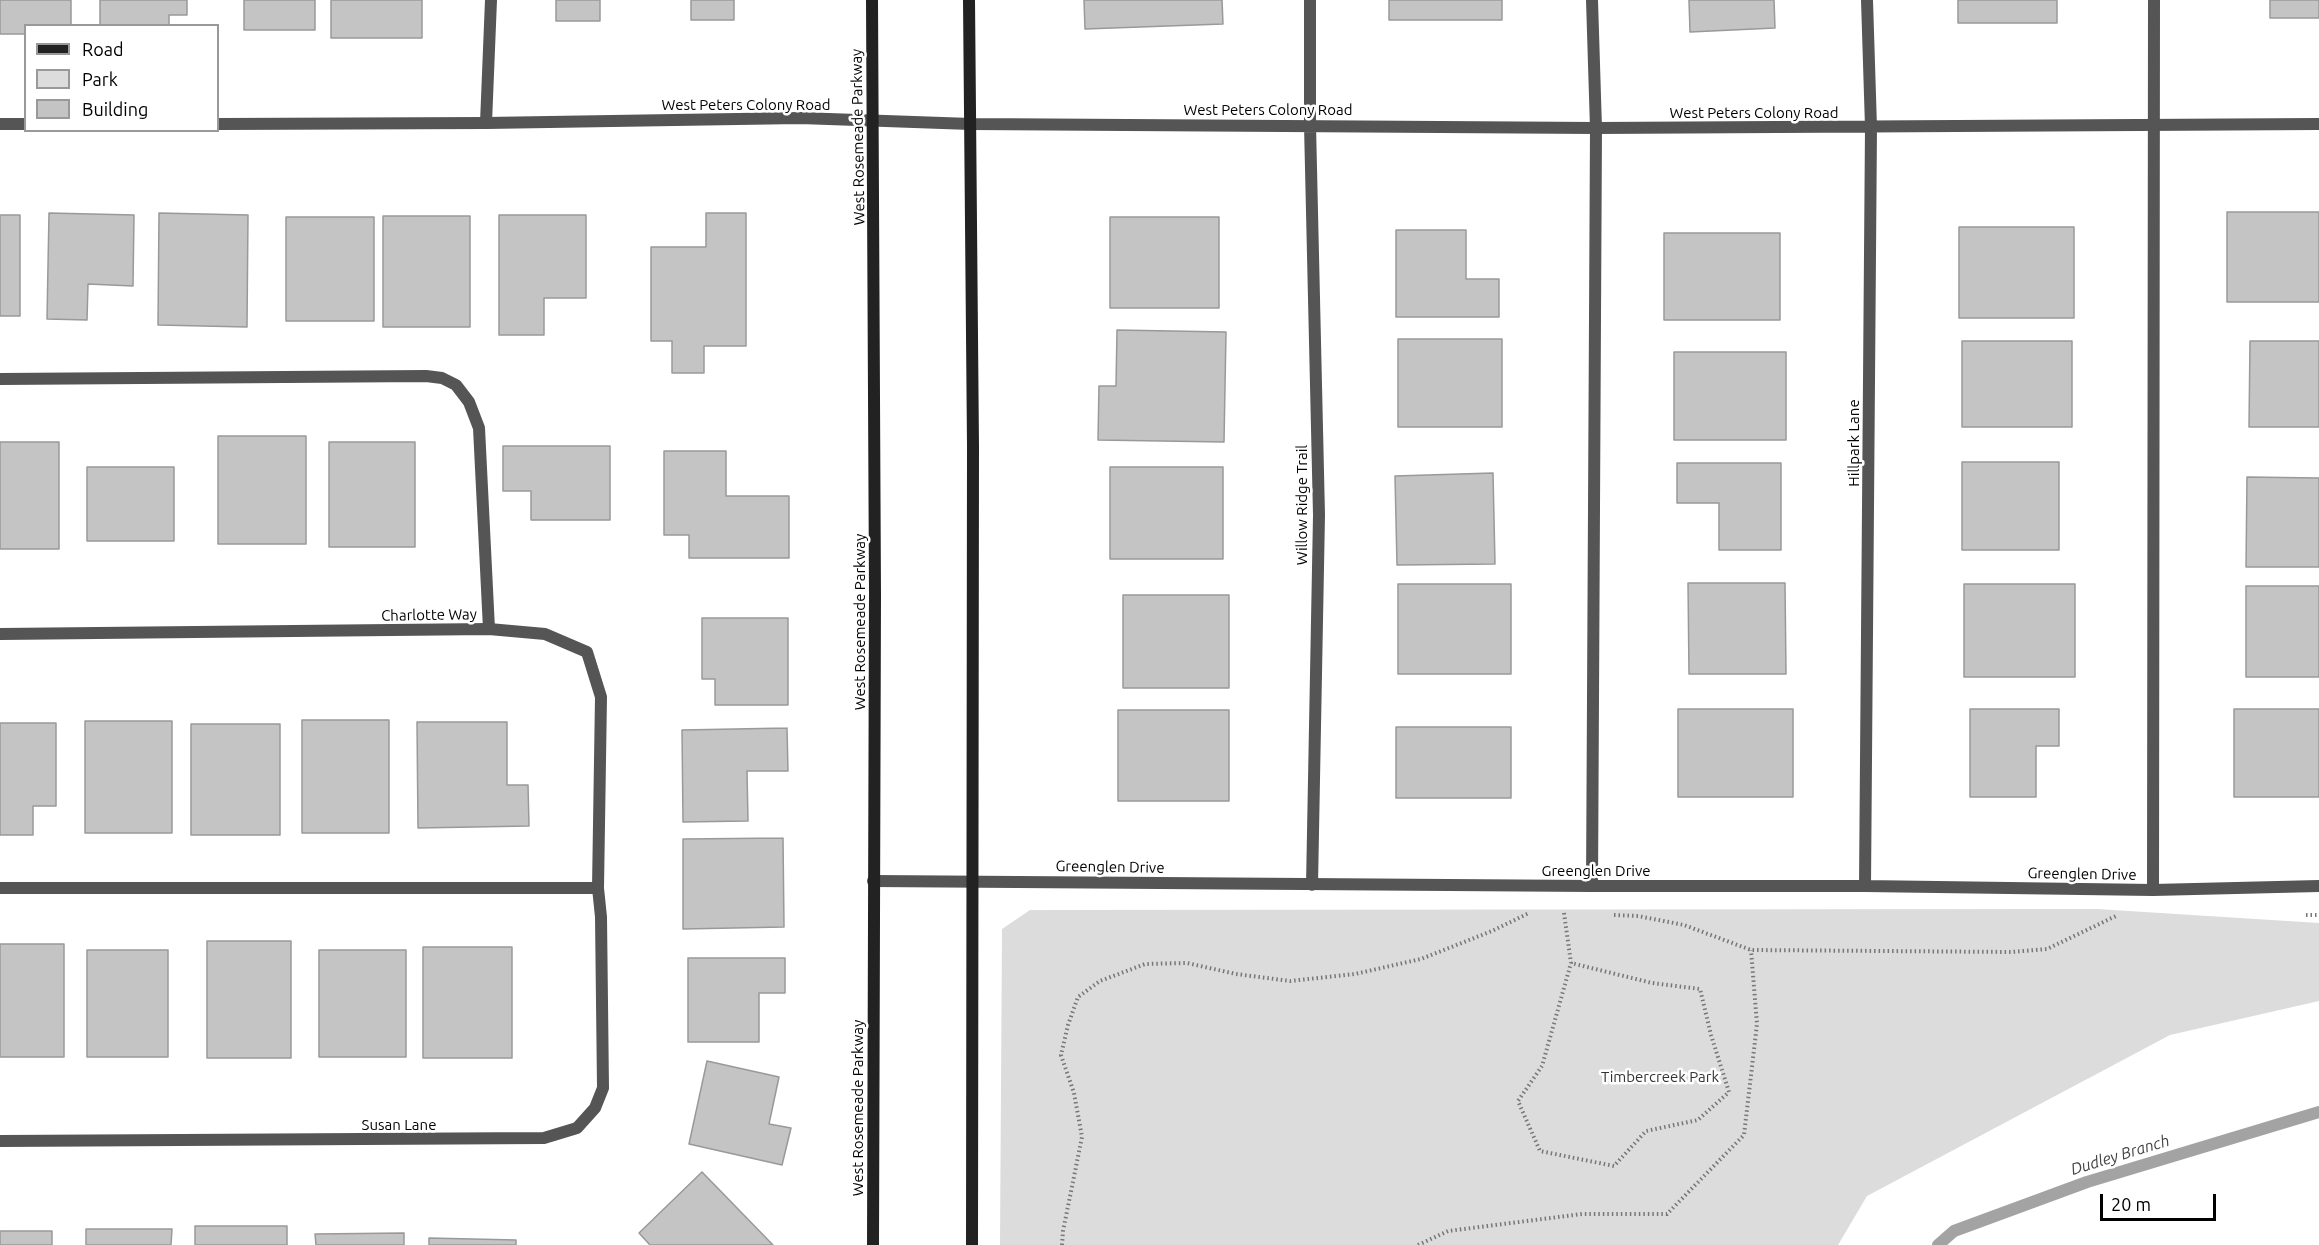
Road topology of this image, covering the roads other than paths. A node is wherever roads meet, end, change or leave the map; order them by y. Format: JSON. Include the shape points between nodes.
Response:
{"nodes":[{"id":1,"x":491,"y":0,"type":"edge"},
{"id":2,"x":872,"y":0,"type":"edge"},
{"id":3,"x":969,"y":0,"type":"edge"},
{"id":4,"x":1310,"y":0,"type":"edge"},
{"id":5,"x":1592,"y":0,"type":"edge"},
{"id":6,"x":1867,"y":0,"type":"edge"},
{"id":7,"x":2154,"y":0,"type":"edge"},
{"id":8,"x":874,"y":121,"type":"junction"},
{"id":9,"x":486,"y":123,"type":"junction"},
{"id":10,"x":0,"y":124,"type":"edge"},
{"id":11,"x":24,"y":124,"type":"edge"},
{"id":12,"x":219,"y":124,"type":"edge"},
{"id":13,"x":971,"y":124,"type":"junction"},
{"id":14,"x":2156,"y":124,"type":"junction"},
{"id":15,"x":2319,"y":124,"type":"edge"},
{"id":16,"x":1310,"y":125,"type":"junction"},
{"id":17,"x":1871,"y":127,"type":"junction"},
{"id":18,"x":1596,"y":128,"type":"junction"},
{"id":19,"x":0,"y":379,"type":"edge"},
{"id":20,"x":489,"y":629,"type":"junction"},
{"id":21,"x":0,"y":634,"type":"edge"},
{"id":22,"x":873,"y":881,"type":"junction"},
{"id":23,"x":972,"y":881,"type":"junction"},
{"id":24,"x":1312,"y":885,"type":"junction"},
{"id":25,"x":1592,"y":886,"type":"junction"},
{"id":26,"x":1866,"y":886,"type":"junction"},
{"id":27,"x":2319,"y":886,"type":"edge"},
{"id":28,"x":0,"y":888,"type":"edge"},
{"id":29,"x":598,"y":888,"type":"junction"},
{"id":30,"x":2153,"y":890,"type":"junction"},
{"id":31,"x":601,"y":917,"type":"joint"},
{"id":32,"x":0,"y":1141,"type":"edge"},
{"id":33,"x":873,"y":1245,"type":"edge"},
{"id":34,"x":972,"y":1245,"type":"edge"}],
"edges":[{"from":1,"to":9,"type":"street"},
{"from":2,"to":8,"type":"main road","name":"West Rosemeade Parkway"},
{"from":3,"to":13,"type":"main road"},
{"from":4,"to":16,"type":"street","name":"Willow Ridge Trail"},
{"from":5,"to":18,"type":"street"},
{"from":6,"to":17,"type":"street","name":"Hillpark Lane"},
{"from":7,"to":14,"type":"street"},
{"from":8,"to":9,"type":"street","name":"West Peters Colony Road","via":[[800,118]]},
{"from":8,"to":13,"type":"street","name":"West Peters Colony Road"},
{"from":8,"to":22,"type":"main road","name":"West Rosemeade Parkway"},
{"from":9,"to":12,"type":"street","name":"West Peters Colony Road"},
{"from":10,"to":11,"type":"street"},
{"from":13,"to":16,"type":"street","name":"West Peters Colony Road"},
{"from":13,"to":23,"type":"main road"},
{"from":14,"to":15,"type":"street","name":"West Peters Colony Road"},
{"from":14,"to":17,"type":"street","name":"West Peters Colony Road"},
{"from":14,"to":30,"type":"street"},
{"from":16,"to":18,"type":"street","name":"West Peters Colony Road"},
{"from":16,"to":24,"type":"street","name":"Willow Ridge Trail","via":[[1319,515]]},
{"from":17,"to":18,"type":"street","name":"West Peters Colony Road"},
{"from":17,"to":26,"type":"street","name":"Hillpark Lane"},
{"from":18,"to":25,"type":"street"},
{"from":19,"to":20,"type":"street","via":[[426,376],[456,385],[469,402],[479,428]]},
{"from":20,"to":21,"type":"street","name":"Charlotte Way"},
{"from":20,"to":29,"type":"street","name":"Charlotte Way","via":[[545,634],[587,652],[601,697]]},
{"from":22,"to":23,"type":"street","name":"Greenglen Drive"},
{"from":22,"to":33,"type":"main road","name":"West Rosemeade Parkway"},
{"from":23,"to":24,"type":"street","name":"Greenglen Drive"},
{"from":23,"to":34,"type":"main road"},
{"from":24,"to":25,"type":"street","name":"Greenglen Drive"},
{"from":25,"to":26,"type":"street","name":"Greenglen Drive"},
{"from":26,"to":30,"type":"street","name":"Greenglen Drive"},
{"from":27,"to":30,"type":"street","name":"Greenglen Drive"},
{"from":28,"to":29,"type":"street"},
{"from":29,"to":31,"type":"street","name":"Charlotte Way"},
{"from":31,"to":32,"type":"street","name":"Susan Lane","via":[[603,1088],[595,1108],[578,1128],[544,1138],[490,1140]]}]}
